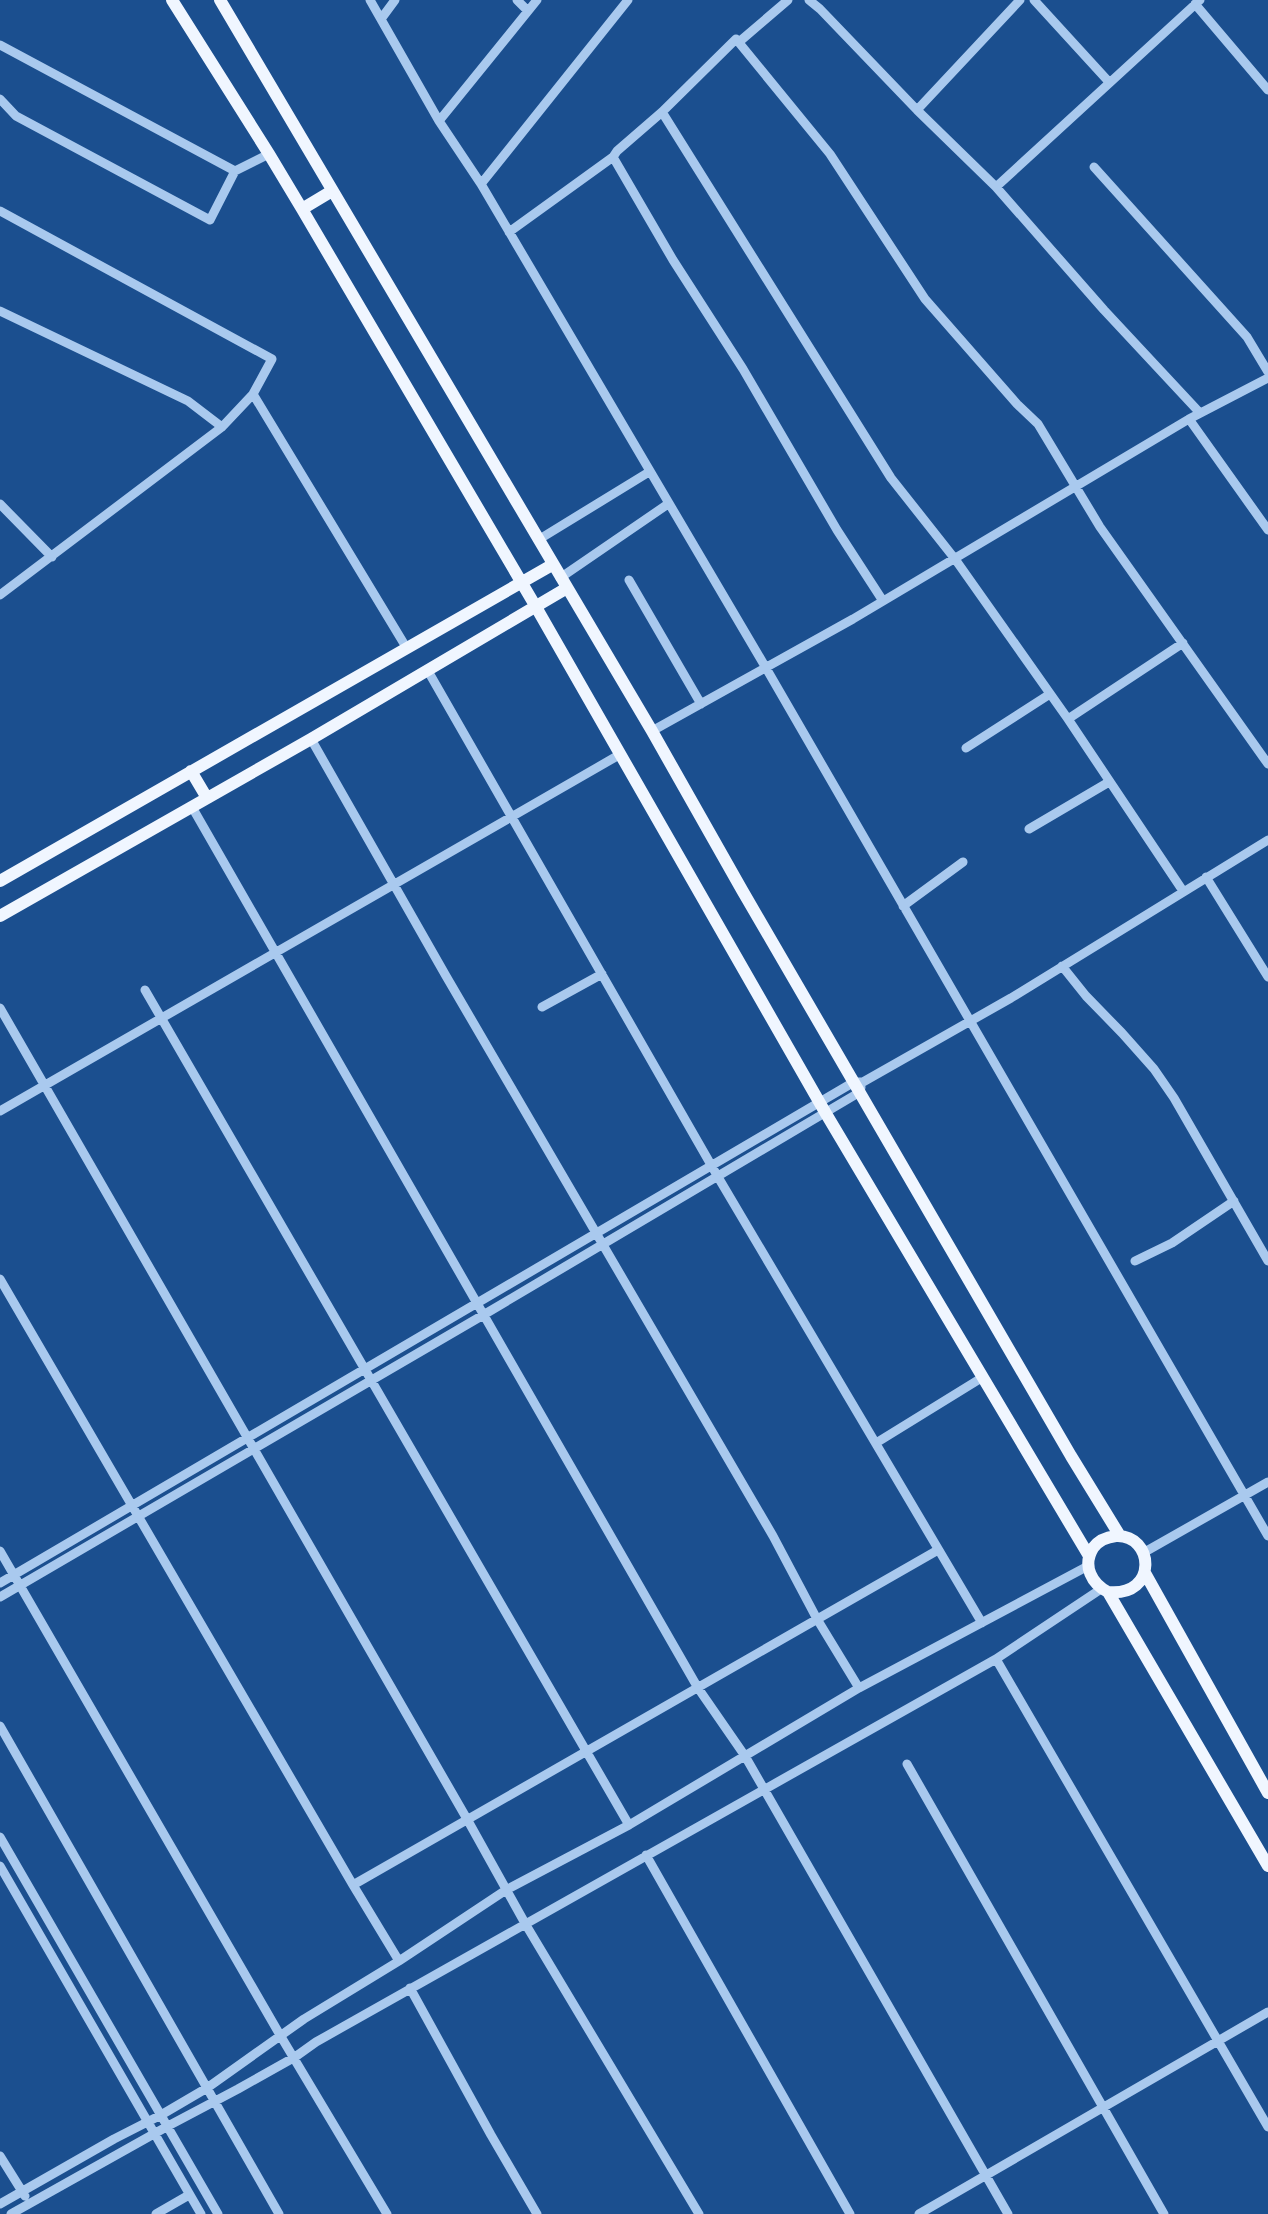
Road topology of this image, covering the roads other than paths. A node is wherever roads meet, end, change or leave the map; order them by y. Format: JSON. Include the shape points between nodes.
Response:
{"nodes":[{"id":1,"x":172,"y":0,"type":"edge"},
{"id":2,"x":220,"y":0,"type":"edge"},
{"id":3,"x":370,"y":0,"type":"edge"},
{"id":4,"x":395,"y":0,"type":"edge"},
{"id":5,"x":517,"y":0,"type":"edge"},
{"id":6,"x":537,"y":0,"type":"edge"},
{"id":7,"x":628,"y":0,"type":"edge"},
{"id":8,"x":788,"y":0,"type":"edge"},
{"id":9,"x":809,"y":0,"type":"edge"},
{"id":10,"x":1020,"y":0,"type":"edge"},
{"id":11,"x":1034,"y":0,"type":"edge"},
{"id":12,"x":1198,"y":1,"type":"edge"},
{"id":13,"x":528,"y":11,"type":"junction"},
{"id":14,"x":381,"y":19,"type":"junction"},
{"id":15,"x":739,"y":42,"type":"junction"},
{"id":16,"x":0,"y":45,"type":"edge"},
{"id":17,"x":1109,"y":82,"type":"junction"},
{"id":18,"x":1268,"y":90,"type":"edge"},
{"id":19,"x":0,"y":99,"type":"edge"},
{"id":20,"x":917,"y":110,"type":"junction"},
{"id":21,"x":662,"y":112,"type":"junction"},
{"id":22,"x":439,"y":121,"type":"junction"},
{"id":23,"x":270,"y":154,"type":"junction"},
{"id":24,"x":614,"y":158,"type":"junction"},
{"id":25,"x":1094,"y":166,"type":"dead end"},
{"id":26,"x":235,"y":171,"type":"junction"},
{"id":27,"x":481,"y":184,"type":"junction"},
{"id":28,"x":996,"y":187,"type":"junction"},
{"id":29,"x":332,"y":191,"type":"junction"},
{"id":30,"x":302,"y":209,"type":"junction"},
{"id":31,"x":0,"y":211,"type":"edge"},
{"id":32,"x":509,"y":232,"type":"junction"},
{"id":33,"x":0,"y":311,"type":"edge"},
{"id":34,"x":1268,"y":372,"type":"edge"},
{"id":35,"x":1268,"y":378,"type":"edge"},
{"id":36,"x":253,"y":394,"type":"junction"},
{"id":37,"x":1200,"y":413,"type":"junction"},
{"id":38,"x":1189,"y":419,"type":"junction"},
{"id":39,"x":222,"y":427,"type":"junction"},
{"id":40,"x":649,"y":472,"type":"junction"},
{"id":41,"x":1076,"y":487,"type":"junction"},
{"id":42,"x":0,"y":504,"type":"edge"},
{"id":43,"x":668,"y":504,"type":"junction"},
{"id":44,"x":1268,"y":530,"type":"edge"},
{"id":45,"x":538,"y":540,"type":"junction"},
{"id":46,"x":52,"y":557,"type":"junction"},
{"id":47,"x":954,"y":559,"type":"junction"},
{"id":48,"x":552,"y":565,"type":"junction"},
{"id":49,"x":629,"y":580,"type":"dead end"},
{"id":50,"x":522,"y":583,"type":"junction"},
{"id":51,"x":564,"y":583,"type":"junction"},
{"id":52,"x":0,"y":595,"type":"edge"},
{"id":53,"x":884,"y":601,"type":"junction"},
{"id":54,"x":536,"y":607,"type":"junction"},
{"id":55,"x":1183,"y":643,"type":"junction"},
{"id":56,"x":406,"y":647,"type":"junction"},
{"id":57,"x":766,"y":668,"type":"junction"},
{"id":58,"x":428,"y":671,"type":"junction"},
{"id":59,"x":1050,"y":694,"type":"junction"},
{"id":60,"x":700,"y":704,"type":"junction"},
{"id":61,"x":1068,"y":719,"type":"junction"},
{"id":62,"x":652,"y":731,"type":"junction"},
{"id":63,"x":311,"y":739,"type":"junction"},
{"id":64,"x":966,"y":748,"type":"dead end"},
{"id":65,"x":619,"y":755,"type":"junction"},
{"id":66,"x":1268,"y":764,"type":"edge"},
{"id":67,"x":191,"y":770,"type":"junction"},
{"id":68,"x":1109,"y":782,"type":"junction"},
{"id":69,"x":207,"y":798,"type":"junction"},
{"id":70,"x":192,"y":807,"type":"junction"},
{"id":71,"x":512,"y":816,"type":"junction"},
{"id":72,"x":1029,"y":829,"type":"dead end"},
{"id":73,"x":1268,"y":840,"type":"edge"},
{"id":74,"x":963,"y":862,"type":"dead end"},
{"id":75,"x":1206,"y":877,"type":"junction"},
{"id":76,"x":0,"y":881,"type":"edge"},
{"id":77,"x":394,"y":885,"type":"junction"},
{"id":78,"x":1183,"y":891,"type":"junction"},
{"id":79,"x":902,"y":906,"type":"junction"},
{"id":80,"x":0,"y":915,"type":"edge"},
{"id":81,"x":276,"y":952,"type":"junction"},
{"id":82,"x":1062,"y":966,"type":"junction"},
{"id":83,"x":602,"y":974,"type":"junction"},
{"id":84,"x":1268,"y":977,"type":"edge"},
{"id":85,"x":145,"y":990,"type":"dead end"},
{"id":86,"x":542,"y":1007,"type":"dead end"},
{"id":87,"x":0,"y":1008,"type":"edge"},
{"id":88,"x":161,"y":1018,"type":"junction"},
{"id":89,"x":969,"y":1021,"type":"junction"},
{"id":90,"x":859,"y":1085,"type":"junction"},
{"id":91,"x":44,"y":1086,"type":"junction"},
{"id":92,"x":822,"y":1107,"type":"junction"},
{"id":93,"x":0,"y":1111,"type":"edge"},
{"id":94,"x":712,"y":1166,"type":"junction"},
{"id":95,"x":718,"y":1177,"type":"junction"},
{"id":96,"x":1234,"y":1201,"type":"junction"},
{"id":97,"x":596,"y":1235,"type":"junction"},
{"id":98,"x":602,"y":1245,"type":"junction"},
{"id":99,"x":1135,"y":1261,"type":"dead end"},
{"id":100,"x":1268,"y":1261,"type":"edge"},
{"id":101,"x":0,"y":1279,"type":"edge"},
{"id":102,"x":479,"y":1303,"type":"junction"},
{"id":103,"x":485,"y":1314,"type":"junction"},
{"id":104,"x":365,"y":1370,"type":"junction"},
{"id":105,"x":983,"y":1377,"type":"junction"},
{"id":106,"x":371,"y":1380,"type":"junction"},
{"id":107,"x":247,"y":1438,"type":"junction"},
{"id":108,"x":876,"y":1443,"type":"junction"},
{"id":109,"x":253,"y":1449,"type":"junction"},
{"id":110,"x":1268,"y":1482,"type":"edge"},
{"id":111,"x":1245,"y":1495,"type":"junction"},
{"id":112,"x":132,"y":1506,"type":"junction"},
{"id":113,"x":138,"y":1516,"type":"junction"},
{"id":114,"x":1120,"y":1536,"type":"junction"},
{"id":115,"x":1268,"y":1536,"type":"edge"},
{"id":116,"x":0,"y":1550,"type":"edge"},
{"id":117,"x":938,"y":1550,"type":"junction"},
{"id":118,"x":1143,"y":1553,"type":"junction"},
{"id":119,"x":1089,"y":1561,"type":"junction"},
{"id":120,"x":1145,"y":1573,"type":"junction"},
{"id":121,"x":14,"y":1575,"type":"junction"},
{"id":122,"x":0,"y":1583,"type":"edge"},
{"id":123,"x":20,"y":1586,"type":"junction"},
{"id":124,"x":1105,"y":1590,"type":"junction"},
{"id":125,"x":0,"y":1597,"type":"edge"},
{"id":126,"x":817,"y":1619,"type":"junction"},
{"id":127,"x":982,"y":1623,"type":"junction"},
{"id":128,"x":996,"y":1659,"type":"junction"},
{"id":129,"x":698,"y":1688,"type":"junction"},
{"id":130,"x":858,"y":1688,"type":"junction"},
{"id":131,"x":0,"y":1726,"type":"edge"},
{"id":132,"x":586,"y":1752,"type":"junction"},
{"id":133,"x":745,"y":1756,"type":"junction"},
{"id":134,"x":906,"y":1764,"type":"dead end"},
{"id":135,"x":764,"y":1792,"type":"junction"},
{"id":136,"x":1268,"y":1793,"type":"edge"},
{"id":137,"x":467,"y":1819,"type":"junction"},
{"id":138,"x":629,"y":1824,"type":"junction"},
{"id":139,"x":0,"y":1837,"type":"edge"},
{"id":140,"x":646,"y":1855,"type":"junction"},
{"id":141,"x":0,"y":1866,"type":"edge"},
{"id":142,"x":1268,"y":1866,"type":"edge"},
{"id":143,"x":3,"y":1879,"type":"edge"},
{"id":144,"x":353,"y":1885,"type":"junction"},
{"id":145,"x":506,"y":1890,"type":"junction"},
{"id":146,"x":526,"y":1925,"type":"junction"},
{"id":147,"x":400,"y":1961,"type":"junction"},
{"id":148,"x":410,"y":1988,"type":"junction"},
{"id":149,"x":1268,"y":2012,"type":"edge"},
{"id":150,"x":280,"y":2035,"type":"junction"},
{"id":151,"x":1219,"y":2042,"type":"junction"},
{"id":152,"x":294,"y":2057,"type":"junction"},
{"id":153,"x":207,"y":2088,"type":"junction"},
{"id":154,"x":214,"y":2102,"type":"junction"},
{"id":155,"x":1103,"y":2109,"type":"junction"},
{"id":156,"x":162,"y":2116,"type":"junction"},
{"id":157,"x":147,"y":2122,"type":"junction"},
{"id":158,"x":168,"y":2126,"type":"junction"},
{"id":159,"x":1268,"y":2127,"type":"edge"},
{"id":160,"x":154,"y":2134,"type":"junction"},
{"id":161,"x":0,"y":2156,"type":"edge"},
{"id":162,"x":986,"y":2176,"type":"junction"},
{"id":163,"x":22,"y":2192,"type":"junction"},
{"id":164,"x":190,"y":2195,"type":"junction"},
{"id":165,"x":29,"y":2203,"type":"junction"},
{"id":166,"x":0,"y":2204,"type":"edge"},
{"id":167,"x":11,"y":2214,"type":"edge"},
{"id":168,"x":156,"y":2214,"type":"edge"},
{"id":169,"x":200,"y":2214,"type":"edge"},
{"id":170,"x":218,"y":2214,"type":"edge"},
{"id":171,"x":279,"y":2214,"type":"edge"},
{"id":172,"x":387,"y":2214,"type":"edge"},
{"id":173,"x":537,"y":2214,"type":"edge"},
{"id":174,"x":699,"y":2214,"type":"edge"},
{"id":175,"x":850,"y":2214,"type":"edge"},
{"id":176,"x":919,"y":2214,"type":"edge"},
{"id":177,"x":1008,"y":2214,"type":"edge"},
{"id":178,"x":1164,"y":2214,"type":"edge"}],
"edges":[{"from":1,"to":23,"type":"main road"},
{"from":2,"to":29,"type":"main road"},
{"from":3,"to":14,"type":"street"},
{"from":4,"to":14,"type":"street"},
{"from":5,"to":13,"type":"street"},
{"from":6,"to":13,"type":"street"},
{"from":7,"to":27,"type":"street"},
{"from":8,"to":15,"type":"street"},
{"from":9,"to":20,"type":"street"},
{"from":10,"to":20,"type":"street"},
{"from":11,"to":17,"type":"street"},
{"from":12,"to":17,"type":"street"},
{"from":12,"to":18,"type":"street"},
{"from":13,"to":22,"type":"street"},
{"from":14,"to":22,"type":"street"},
{"from":15,"to":21,"type":"street","via":[[736,39]]},
{"from":15,"to":41,"type":"street","via":[[830,154],[925,299],[1038,424]]},
{"from":16,"to":26,"type":"street"},
{"from":17,"to":28,"type":"street"},
{"from":19,"to":26,"type":"street","via":[[16,116],[210,220]]},
{"from":20,"to":28,"type":"street"},
{"from":21,"to":24,"type":"street","via":[[617,151]]},
{"from":21,"to":47,"type":"street","via":[[892,478]]},
{"from":22,"to":27,"type":"street"},
{"from":23,"to":26,"type":"street"},
{"from":23,"to":30,"type":"main road"},
{"from":24,"to":32,"type":"street"},
{"from":24,"to":53,"type":"street","via":[[837,530]]},
{"from":25,"to":34,"type":"street","via":[[1247,337]]},
{"from":27,"to":32,"type":"street"},
{"from":28,"to":37,"type":"street"},
{"from":29,"to":30,"type":"main road"},
{"from":29,"to":45,"type":"main road"},
{"from":30,"to":50,"type":"main road"},
{"from":31,"to":36,"type":"street","via":[[272,359]]},
{"from":32,"to":40,"type":"street"},
{"from":33,"to":39,"type":"street","via":[[188,401]]},
{"from":35,"to":37,"type":"street"},
{"from":36,"to":39,"type":"street"},
{"from":36,"to":56,"type":"street"},
{"from":37,"to":38,"type":"street"},
{"from":38,"to":41,"type":"street"},
{"from":38,"to":44,"type":"street"},
{"from":39,"to":46,"type":"street"},
{"from":40,"to":43,"type":"street"},
{"from":40,"to":45,"type":"street"},
{"from":41,"to":47,"type":"street"},
{"from":41,"to":55,"type":"street","via":[[1100,527]]},
{"from":42,"to":46,"type":"street"},
{"from":43,"to":51,"type":"street"},
{"from":43,"to":57,"type":"street"},
{"from":45,"to":48,"type":"main road"},
{"from":46,"to":52,"type":"street"},
{"from":47,"to":53,"type":"street"},
{"from":47,"to":59,"type":"street"},
{"from":48,"to":50,"type":"main road"},
{"from":48,"to":51,"type":"main road"},
{"from":49,"to":60,"type":"street"},
{"from":50,"to":54,"type":"main road"},
{"from":50,"to":56,"type":"main road"},
{"from":51,"to":54,"type":"main road"},
{"from":51,"to":62,"type":"main road"},
{"from":53,"to":57,"type":"street"},
{"from":54,"to":58,"type":"main road"},
{"from":54,"to":65,"type":"main road"},
{"from":55,"to":61,"type":"street"},
{"from":55,"to":66,"type":"street"},
{"from":56,"to":67,"type":"main road"},
{"from":57,"to":60,"type":"street"},
{"from":57,"to":79,"type":"street"},
{"from":58,"to":63,"type":"main road"},
{"from":58,"to":71,"type":"street"},
{"from":59,"to":61,"type":"street"},
{"from":59,"to":64,"type":"street"},
{"from":60,"to":62,"type":"street"},
{"from":61,"to":68,"type":"street"},
{"from":62,"to":90,"type":"main road"},
{"from":63,"to":69,"type":"main road"},
{"from":63,"to":77,"type":"street"},
{"from":65,"to":71,"type":"street"},
{"from":65,"to":92,"type":"main road"},
{"from":67,"to":69,"type":"main road"},
{"from":67,"to":76,"type":"main road"},
{"from":68,"to":72,"type":"street"},
{"from":68,"to":78,"type":"street"},
{"from":69,"to":70,"type":"main road"},
{"from":70,"to":80,"type":"main road"},
{"from":70,"to":81,"type":"street"},
{"from":71,"to":77,"type":"street"},
{"from":71,"to":83,"type":"street"},
{"from":73,"to":75,"type":"street"},
{"from":74,"to":79,"type":"street"},
{"from":75,"to":78,"type":"street"},
{"from":75,"to":84,"type":"street"},
{"from":77,"to":81,"type":"street"},
{"from":77,"to":97,"type":"street"},
{"from":78,"to":82,"type":"street"},
{"from":79,"to":89,"type":"street"},
{"from":81,"to":88,"type":"street"},
{"from":81,"to":102,"type":"street"},
{"from":82,"to":89,"type":"street"},
{"from":82,"to":96,"type":"street","via":[[1154,1070]]},
{"from":83,"to":86,"type":"street"},
{"from":83,"to":94,"type":"street"},
{"from":85,"to":88,"type":"street"},
{"from":87,"to":91,"type":"street"},
{"from":88,"to":91,"type":"street"},
{"from":88,"to":104,"type":"street"},
{"from":89,"to":90,"type":"street"},
{"from":89,"to":111,"type":"street"},
{"from":90,"to":92,"type":"street"},
{"from":90,"to":114,"type":"main road"},
{"from":91,"to":93,"type":"street"},
{"from":91,"to":107,"type":"street"},
{"from":92,"to":94,"type":"street"},
{"from":92,"to":95,"type":"street"},
{"from":92,"to":105,"type":"main road"},
{"from":94,"to":95,"type":"street"},
{"from":94,"to":97,"type":"street"},
{"from":95,"to":98,"type":"street"},
{"from":95,"to":108,"type":"street"},
{"from":96,"to":99,"type":"street","via":[[1172,1243]]},
{"from":96,"to":100,"type":"street"},
{"from":97,"to":98,"type":"street"},
{"from":97,"to":102,"type":"street"},
{"from":98,"to":103,"type":"street"},
{"from":98,"to":126,"type":"street","via":[[773,1536]]},
{"from":101,"to":112,"type":"street"},
{"from":102,"to":103,"type":"street"},
{"from":102,"to":104,"type":"street"},
{"from":103,"to":106,"type":"street"},
{"from":103,"to":129,"type":"street"},
{"from":104,"to":106,"type":"street"},
{"from":104,"to":107,"type":"street"},
{"from":105,"to":108,"type":"street"},
{"from":105,"to":119,"type":"main road"},
{"from":106,"to":109,"type":"street"},
{"from":106,"to":132,"type":"street"},
{"from":107,"to":109,"type":"street"},
{"from":107,"to":112,"type":"street"},
{"from":108,"to":117,"type":"street"},
{"from":109,"to":113,"type":"street"},
{"from":109,"to":137,"type":"street"},
{"from":110,"to":111,"type":"street"},
{"from":111,"to":115,"type":"street"},
{"from":111,"to":118,"type":"street"},
{"from":112,"to":113,"type":"street"},
{"from":112,"to":121,"type":"street"},
{"from":113,"to":123,"type":"street"},
{"from":113,"to":144,"type":"street"},
{"from":114,"to":118,"type":"main road","via":[[1130,1539]]},
{"from":114,"to":119,"type":"main road","via":[[1101,1540],[1094,1547]]},
{"from":116,"to":121,"type":"street"},
{"from":117,"to":126,"type":"street"},
{"from":117,"to":127,"type":"street"},
{"from":118,"to":120,"type":"main road"},
{"from":119,"to":124,"type":"main road","via":[[1090,1575]]},
{"from":119,"to":127,"type":"street"},
{"from":120,"to":124,"type":"main road","via":[[1131,1590],[1120,1594]]},
{"from":120,"to":136,"type":"main road"},
{"from":121,"to":122,"type":"street"},
{"from":121,"to":123,"type":"street"},
{"from":123,"to":125,"type":"street"},
{"from":123,"to":150,"type":"street"},
{"from":124,"to":128,"type":"street"},
{"from":124,"to":142,"type":"main road"},
{"from":126,"to":129,"type":"street"},
{"from":126,"to":130,"type":"street"},
{"from":127,"to":130,"type":"street"},
{"from":128,"to":135,"type":"street"},
{"from":128,"to":151,"type":"street"},
{"from":129,"to":132,"type":"street"},
{"from":129,"to":133,"type":"street"},
{"from":130,"to":133,"type":"street"},
{"from":131,"to":153,"type":"street"},
{"from":132,"to":137,"type":"street"},
{"from":132,"to":138,"type":"street"},
{"from":133,"to":135,"type":"street"},
{"from":133,"to":138,"type":"street"},
{"from":134,"to":155,"type":"street"},
{"from":135,"to":140,"type":"street"},
{"from":135,"to":162,"type":"street"},
{"from":137,"to":144,"type":"street"},
{"from":137,"to":145,"type":"street"},
{"from":138,"to":145,"type":"street"},
{"from":139,"to":156,"type":"street"},
{"from":140,"to":146,"type":"street"},
{"from":140,"to":175,"type":"street"},
{"from":141,"to":143,"type":"street"},
{"from":143,"to":157,"type":"street"},
{"from":144,"to":147,"type":"street"},
{"from":145,"to":146,"type":"street"},
{"from":145,"to":147,"type":"street"},
{"from":146,"to":148,"type":"street"},
{"from":146,"to":174,"type":"street"},
{"from":147,"to":150,"type":"street"},
{"from":148,"to":152,"type":"street"},
{"from":148,"to":173,"type":"street"},
{"from":149,"to":151,"type":"street"},
{"from":150,"to":152,"type":"street"},
{"from":150,"to":153,"type":"street"},
{"from":151,"to":155,"type":"street"},
{"from":151,"to":159,"type":"street"},
{"from":152,"to":154,"type":"street"},
{"from":152,"to":172,"type":"street"},
{"from":153,"to":154,"type":"street"},
{"from":153,"to":156,"type":"street"},
{"from":154,"to":158,"type":"street"},
{"from":154,"to":171,"type":"street"},
{"from":155,"to":162,"type":"street"},
{"from":155,"to":178,"type":"street"},
{"from":156,"to":157,"type":"street"},
{"from":156,"to":158,"type":"street"},
{"from":157,"to":160,"type":"street"},
{"from":157,"to":163,"type":"street"},
{"from":158,"to":160,"type":"street"},
{"from":158,"to":170,"type":"street"},
{"from":160,"to":164,"type":"street"},
{"from":160,"to":165,"type":"street"},
{"from":161,"to":163,"type":"street"},
{"from":162,"to":176,"type":"street"},
{"from":162,"to":177,"type":"street"},
{"from":163,"to":165,"type":"street"},
{"from":163,"to":166,"type":"street"},
{"from":164,"to":168,"type":"street"},
{"from":164,"to":169,"type":"street"},
{"from":165,"to":167,"type":"street"}]}
